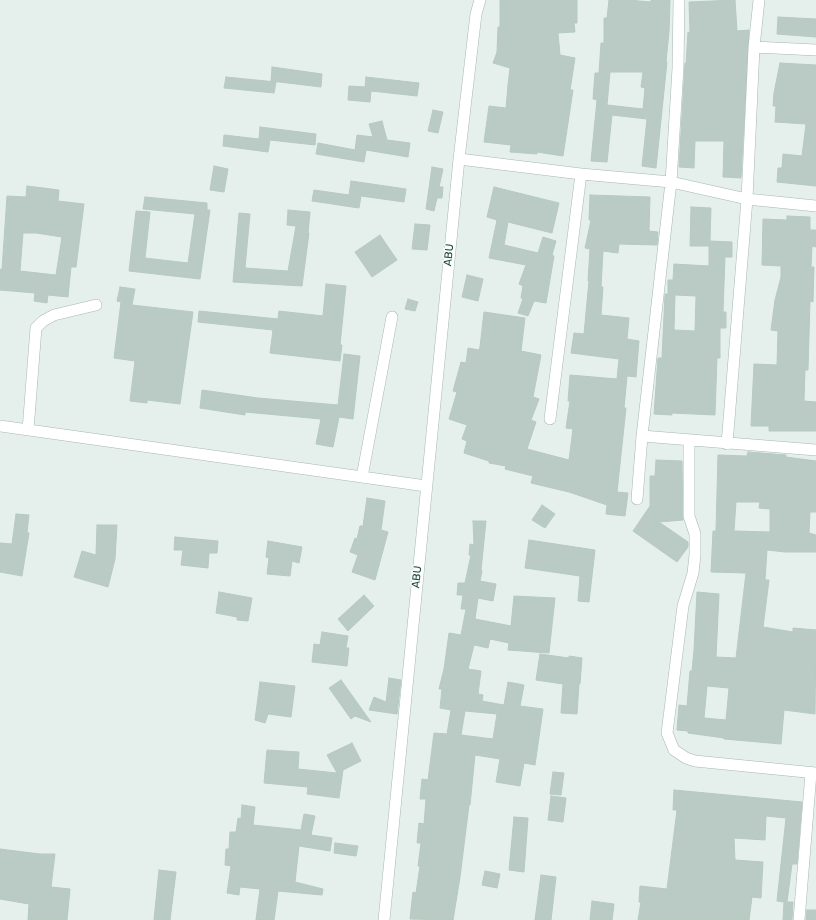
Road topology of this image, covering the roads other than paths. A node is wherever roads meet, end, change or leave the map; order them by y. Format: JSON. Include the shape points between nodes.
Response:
{"nodes":[{"id":1,"x":480,"y":0,"type":"edge"},
{"id":2,"x":679,"y":0,"type":"edge"},
{"id":3,"x":759,"y":0,"type":"edge"},
{"id":4,"x":754,"y":47,"type":"junction"},
{"id":5,"x":816,"y":50,"type":"edge"},
{"id":6,"x":459,"y":159,"type":"junction"},
{"id":7,"x":580,"y":174,"type":"junction"},
{"id":8,"x":670,"y":182,"type":"junction"},
{"id":9,"x":747,"y":199,"type":"junction"},
{"id":10,"x":816,"y":206,"type":"edge"},
{"id":11,"x":96,"y":305,"type":"dead end"},
{"id":12,"x":392,"y":317,"type":"dead end"},
{"id":13,"x":550,"y":419,"type":"dead end"},
{"id":14,"x":0,"y":426,"type":"edge"},
{"id":15,"x":28,"y":430,"type":"junction"},
{"id":16,"x":642,"y":436,"type":"junction"},
{"id":17,"x":689,"y":440,"type":"junction"},
{"id":18,"x":727,"y":444,"type":"junction"},
{"id":19,"x":816,"y":450,"type":"edge"},
{"id":20,"x":362,"y":477,"type":"junction"},
{"id":21,"x":426,"y":486,"type":"junction"},
{"id":22,"x":637,"y":499,"type":"dead end"},
{"id":23,"x":813,"y":773,"type":"edge"},
{"id":24,"x":384,"y":920,"type":"edge"},
{"id":25,"x":799,"y":920,"type":"edge"}],
"edges":[{"from":1,"to":6,"type":"street","name":"ABU","via":[[476,14]]},
{"from":2,"to":8,"type":"street","via":[[678,68]]},
{"from":3,"to":4,"type":"street"},
{"from":4,"to":5,"type":"street"},
{"from":4,"to":9,"type":"street"},
{"from":6,"to":7,"type":"street"},
{"from":6,"to":21,"type":"street","name":"ABU"},
{"from":7,"to":8,"type":"street"},
{"from":7,"to":13,"type":"street"},
{"from":8,"to":9,"type":"street"},
{"from":8,"to":16,"type":"street"},
{"from":9,"to":10,"type":"street"},
{"from":9,"to":18,"type":"street"},
{"from":11,"to":15,"type":"street","via":[[54,315],[36,328]]},
{"from":12,"to":20,"type":"street"},
{"from":14,"to":15,"type":"street"},
{"from":15,"to":20,"type":"street"},
{"from":16,"to":17,"type":"street"},
{"from":16,"to":22,"type":"street"},
{"from":17,"to":18,"type":"street"},
{"from":17,"to":23,"type":"street","via":[[689,516],[694,534],[695,555],[683,606],[667,733],[674,750],[695,761]]},
{"from":18,"to":19,"type":"street"},
{"from":20,"to":21,"type":"street"},
{"from":21,"to":24,"type":"street","name":"ABU"},
{"from":23,"to":25,"type":"street"}]}
